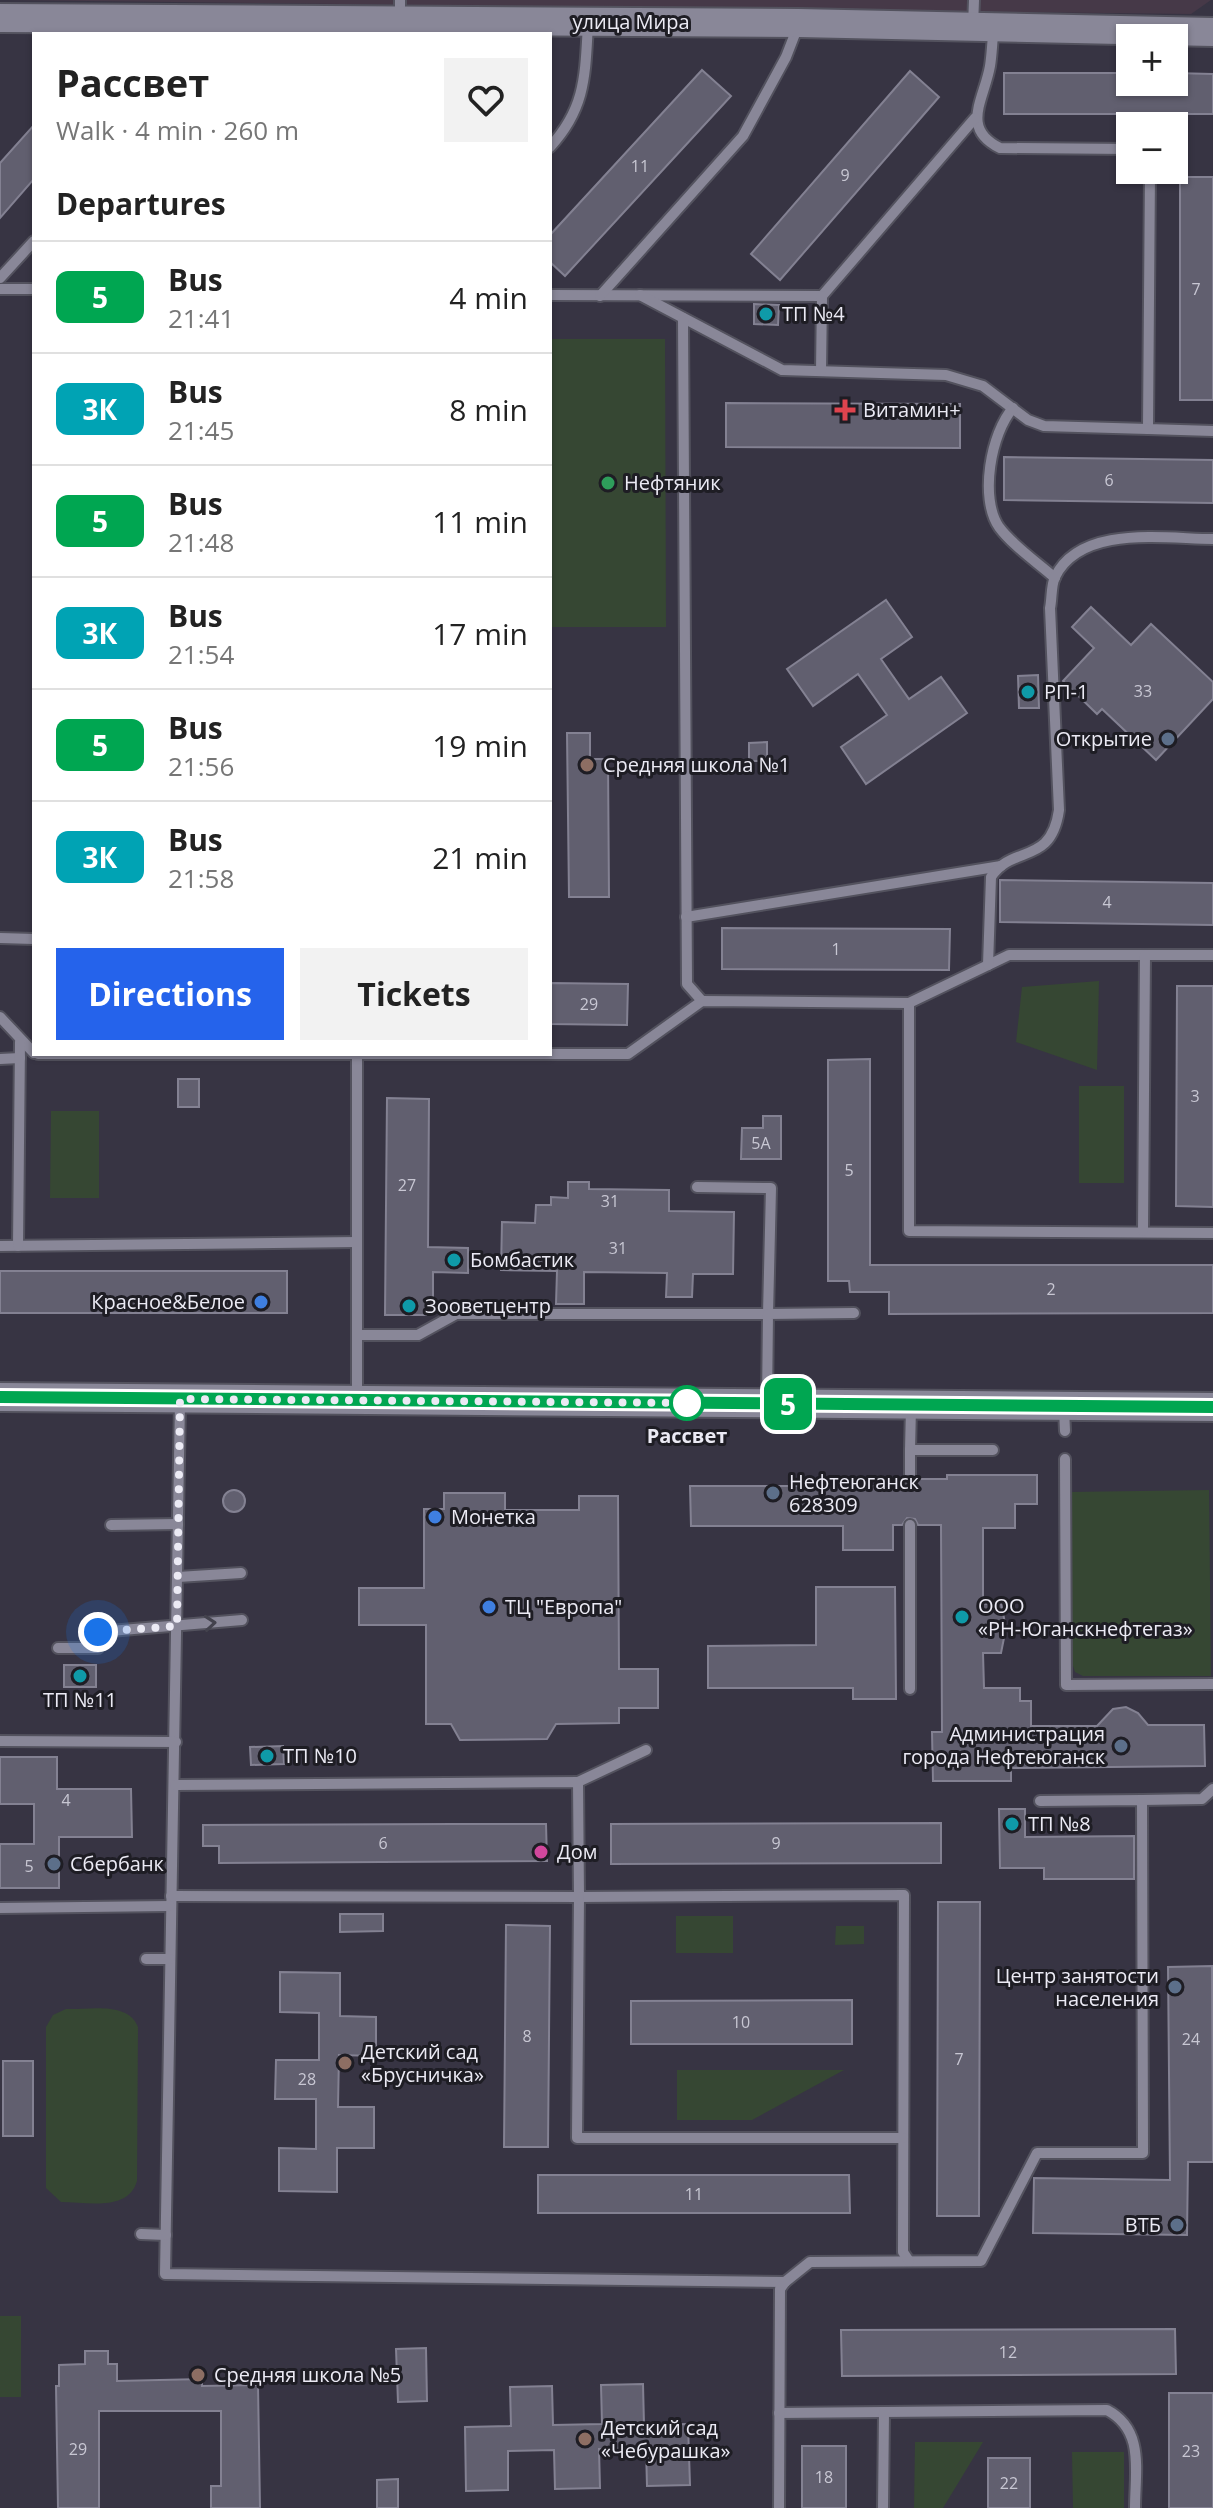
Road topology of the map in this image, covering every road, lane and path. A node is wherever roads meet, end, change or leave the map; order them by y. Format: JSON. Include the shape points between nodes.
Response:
{"nodes":[{"id":1,"x":400,"y":11,"type":"edge"},
{"id":2,"x":980,"y":18,"type":"edge"},
{"id":3,"x":589,"y":22,"type":"junction"},
{"id":4,"x":4,"y":23,"type":"edge"},
{"id":5,"x":799,"y":23,"type":"junction"},
{"id":6,"x":148,"y":27,"type":"edge"},
{"id":7,"x":320,"y":27,"type":"edge"},
{"id":8,"x":1213,"y":32,"type":"edge"},
{"id":9,"x":975,"y":118,"type":"junction"},
{"id":10,"x":552,"y":145,"type":"edge"},
{"id":11,"x":1116,"y":149,"type":"edge"},
{"id":12,"x":1150,"y":184,"type":"edge"},
{"id":13,"x":32,"y":243,"type":"edge"},
{"id":14,"x":0,"y":278,"type":"edge"},
{"id":15,"x":0,"y":289,"type":"edge"},
{"id":16,"x":32,"y":289,"type":"edge"},
{"id":17,"x":552,"y":295,"type":"edge"},
{"id":18,"x":640,"y":295,"type":"junction"},
{"id":19,"x":600,"y":296,"type":"junction"},
{"id":20,"x":822,"y":296,"type":"junction"},
{"id":21,"x":683,"y":318,"type":"junction"},
{"id":22,"x":821,"y":371,"type":"junction"},
{"id":23,"x":1013,"y":408,"type":"junction"},
{"id":24,"x":1148,"y":429,"type":"junction"},
{"id":25,"x":1213,"y":431,"type":"edge"},
{"id":26,"x":1213,"y":539,"type":"edge"},
{"id":27,"x":1055,"y":578,"type":"junction"},
{"id":28,"x":1003,"y":865,"type":"junction"},
{"id":29,"x":686,"y":917,"type":"junction"},
{"id":30,"x":0,"y":938,"type":"edge"},
{"id":31,"x":32,"y":939,"type":"edge"},
{"id":32,"x":1145,"y":955,"type":"junction"},
{"id":33,"x":1213,"y":955,"type":"edge"},
{"id":34,"x":988,"y":965,"type":"junction"},
{"id":35,"x":702,"y":1001,"type":"junction"},
{"id":36,"x":909,"y":1003,"type":"junction"},
{"id":37,"x":0,"y":1017,"type":"edge"},
{"id":38,"x":20,"y":1042,"type":"junction"},
{"id":39,"x":32,"y":1050,"type":"edge"},
{"id":40,"x":552,"y":1054,"type":"edge"},
{"id":41,"x":357,"y":1056,"type":"edge"},
{"id":42,"x":20,"y":1058,"type":"junction"},
{"id":43,"x":0,"y":1059,"type":"edge"},
{"id":44,"x":697,"y":1187,"type":"dead end"},
{"id":45,"x":1143,"y":1231,"type":"junction"},
{"id":46,"x":1213,"y":1233,"type":"edge"},
{"id":47,"x":357,"y":1242,"type":"junction"},
{"id":48,"x":0,"y":1246,"type":"edge"},
{"id":49,"x":18,"y":1246,"type":"junction"},
{"id":50,"x":854,"y":1313,"type":"dead end"},
{"id":51,"x":768,"y":1314,"type":"junction"},
{"id":52,"x":357,"y":1335,"type":"junction"},
{"id":53,"x":0,"y":1397,"type":"edge"},
{"id":54,"x":180,"y":1399,"type":"junction"},
{"id":55,"x":357,"y":1399,"type":"junction"},
{"id":56,"x":767,"y":1404,"type":"junction"},
{"id":57,"x":911,"y":1405,"type":"junction"},
{"id":58,"x":1213,"y":1407,"type":"edge"},
{"id":59,"x":910,"y":1450,"type":"junction"},
{"id":60,"x":993,"y":1450,"type":"dead end"},
{"id":61,"x":1065,"y":1459,"type":"dead end"},
{"id":62,"x":910,"y":1479,"type":"dead end"},
{"id":63,"x":178,"y":1524,"type":"junction"},
{"id":64,"x":111,"y":1525,"type":"dead end"},
{"id":65,"x":910,"y":1525,"type":"dead end"},
{"id":66,"x":241,"y":1573,"type":"dead end"},
{"id":67,"x":178,"y":1577,"type":"junction"},
{"id":68,"x":242,"y":1620,"type":"dead end"},
{"id":69,"x":177,"y":1626,"type":"junction"},
{"id":70,"x":58,"y":1648,"type":"dead end"},
{"id":71,"x":1213,"y":1684,"type":"edge"},
{"id":72,"x":910,"y":1689,"type":"dead end"},
{"id":73,"x":0,"y":1741,"type":"edge"},
{"id":74,"x":176,"y":1742,"type":"junction"},
{"id":75,"x":646,"y":1750,"type":"dead end"},
{"id":76,"x":578,"y":1782,"type":"junction"},
{"id":77,"x":175,"y":1785,"type":"junction"},
{"id":78,"x":1213,"y":1789,"type":"edge"},
{"id":79,"x":1142,"y":1800,"type":"junction"},
{"id":80,"x":1040,"y":1801,"type":"dead end"},
{"id":81,"x":579,"y":1897,"type":"junction"},
{"id":82,"x":170,"y":1901,"type":"junction"},
{"id":83,"x":0,"y":1908,"type":"edge"},
{"id":84,"x":146,"y":1959,"type":"dead end"},
{"id":85,"x":170,"y":1959,"type":"junction"},
{"id":86,"x":903,"y":2138,"type":"junction"},
{"id":87,"x":141,"y":2234,"type":"dead end"},
{"id":88,"x":166,"y":2235,"type":"junction"},
{"id":89,"x":909,"y":2261,"type":"junction"},
{"id":90,"x":785,"y":2282,"type":"junction"},
{"id":91,"x":884,"y":2412,"type":"junction"},
{"id":92,"x":779,"y":2413,"type":"junction"},
{"id":93,"x":779,"y":2508,"type":"edge"},
{"id":94,"x":883,"y":2508,"type":"edge"},
{"id":95,"x":1135,"y":2508,"type":"edge"}],
"edges":[{"from":1,"to":3,"type":"main road","name":"улица Мира"},
{"from":1,"to":7,"type":"main road","name":"улица Мира"},
{"from":2,"to":5,"type":"main road","name":"улица Мира"},
{"from":2,"to":8,"type":"main road","name":"улица Мира"},
{"from":2,"to":9,"type":"lane","via":[[990,66]]},
{"from":3,"to":5,"type":"main road","name":"улица Мира"},
{"from":3,"to":10,"type":"lane","via":[[585,85],[570,125]]},
{"from":4,"to":6,"type":"main road","name":"улица Мира"},
{"from":5,"to":19,"type":"lane","via":[[743,136]]},
{"from":6,"to":7,"type":"main road","name":"улица Мира","via":[[196,15]]},
{"from":9,"to":11,"type":"lane","via":[[985,140],[1000,148]]},
{"from":9,"to":20,"type":"lane"},
{"from":12,"to":24,"type":"lane"},
{"from":13,"to":14,"type":"lane"},
{"from":15,"to":16,"type":"lane"},
{"from":17,"to":19,"type":"lane"},
{"from":18,"to":19,"type":"lane"},
{"from":18,"to":20,"type":"lane"},
{"from":18,"to":21,"type":"lane"},
{"from":20,"to":22,"type":"lane"},
{"from":21,"to":22,"type":"lane","via":[[782,370]]},
{"from":21,"to":29,"type":"lane"},
{"from":22,"to":23,"type":"lane","via":[[966,378]]},
{"from":23,"to":24,"type":"lane","via":[[1044,426]]},
{"from":23,"to":27,"type":"lane","via":[[999,424],[991,451],[991,508],[998,526]]},
{"from":24,"to":25,"type":"lane"},
{"from":26,"to":27,"type":"lane","via":[[1096,544],[1072,557]]},
{"from":27,"to":28,"type":"lane","via":[[1050,608],[1057,827],[1043,847]]},
{"from":28,"to":29,"type":"lane"},
{"from":28,"to":34,"type":"lane","via":[[991,877],[989,890]]},
{"from":29,"to":35,"type":"lane","via":[[687,984]]},
{"from":30,"to":31,"type":"lane"},
{"from":32,"to":33,"type":"lane"},
{"from":32,"to":34,"type":"lane","via":[[1009,955]]},
{"from":32,"to":45,"type":"lane"},
{"from":34,"to":36,"type":"lane"},
{"from":35,"to":36,"type":"lane"},
{"from":35,"to":40,"type":"lane","via":[[628,1054]]},
{"from":36,"to":45,"type":"lane","via":[[909,1231]]},
{"from":37,"to":38,"type":"lane"},
{"from":38,"to":39,"type":"lane"},
{"from":38,"to":42,"type":"lane"},
{"from":41,"to":47,"type":"lane"},
{"from":42,"to":43,"type":"lane"},
{"from":42,"to":49,"type":"lane"},
{"from":44,"to":51,"type":"lane","via":[[771,1188]]},
{"from":45,"to":46,"type":"lane"},
{"from":47,"to":49,"type":"lane"},
{"from":47,"to":52,"type":"lane"},
{"from":48,"to":49,"type":"lane"},
{"from":50,"to":51,"type":"lane"},
{"from":51,"to":52,"type":"lane","via":[[456,1314],[418,1335]]},
{"from":51,"to":56,"type":"lane"},
{"from":52,"to":55,"type":"lane"},
{"from":53,"to":54,"type":"main road"},
{"from":54,"to":55,"type":"main road"},
{"from":54,"to":63,"type":"lane"},
{"from":55,"to":56,"type":"main road"},
{"from":56,"to":57,"type":"main road"},
{"from":57,"to":58,"type":"main road","via":[[1064,1418]]},
{"from":57,"to":59,"type":"lane"},
{"from":59,"to":60,"type":"lane"},
{"from":59,"to":62,"type":"lane"},
{"from":61,"to":71,"type":"lane","via":[[1066,1685]]},
{"from":63,"to":64,"type":"lane"},
{"from":63,"to":67,"type":"lane"},
{"from":65,"to":72,"type":"lane"},
{"from":66,"to":67,"type":"lane"},
{"from":67,"to":69,"type":"lane"},
{"from":69,"to":68,"type":"lane","one_way":true},
{"from":69,"to":70,"type":"lane","via":[[98,1632],[98,1648]]},
{"from":69,"to":74,"type":"lane"},
{"from":73,"to":74,"type":"lane"},
{"from":74,"to":77,"type":"lane"},
{"from":75,"to":76,"type":"lane"},
{"from":76,"to":77,"type":"lane"},
{"from":76,"to":81,"type":"lane"},
{"from":77,"to":82,"type":"lane"},
{"from":78,"to":79,"type":"lane","via":[[1202,1799]]},
{"from":79,"to":80,"type":"lane"},
{"from":79,"to":89,"type":"lane","via":[[1143,2153],[1037,2153],[981,2261]]},
{"from":81,"to":82,"type":"lane"},
{"from":81,"to":86,"type":"lane","via":[[577,2138]]},
{"from":81,"to":86,"type":"lane","via":[[904,1895]]},
{"from":82,"to":83,"type":"lane"},
{"from":82,"to":85,"type":"lane"},
{"from":84,"to":85,"type":"lane"},
{"from":85,"to":88,"type":"lane"},
{"from":86,"to":89,"type":"lane","via":[[903,2252]]},
{"from":87,"to":88,"type":"lane"},
{"from":88,"to":90,"type":"lane","via":[[165,2274]]},
{"from":89,"to":90,"type":"lane","via":[[810,2262]]},
{"from":90,"to":92,"type":"lane","via":[[780,2289]]},
{"from":91,"to":92,"type":"lane"},
{"from":91,"to":94,"type":"lane"},
{"from":91,"to":95,"type":"lane","via":[[1107,2410],[1121,2417],[1135,2444]]},
{"from":92,"to":93,"type":"lane"}]}
